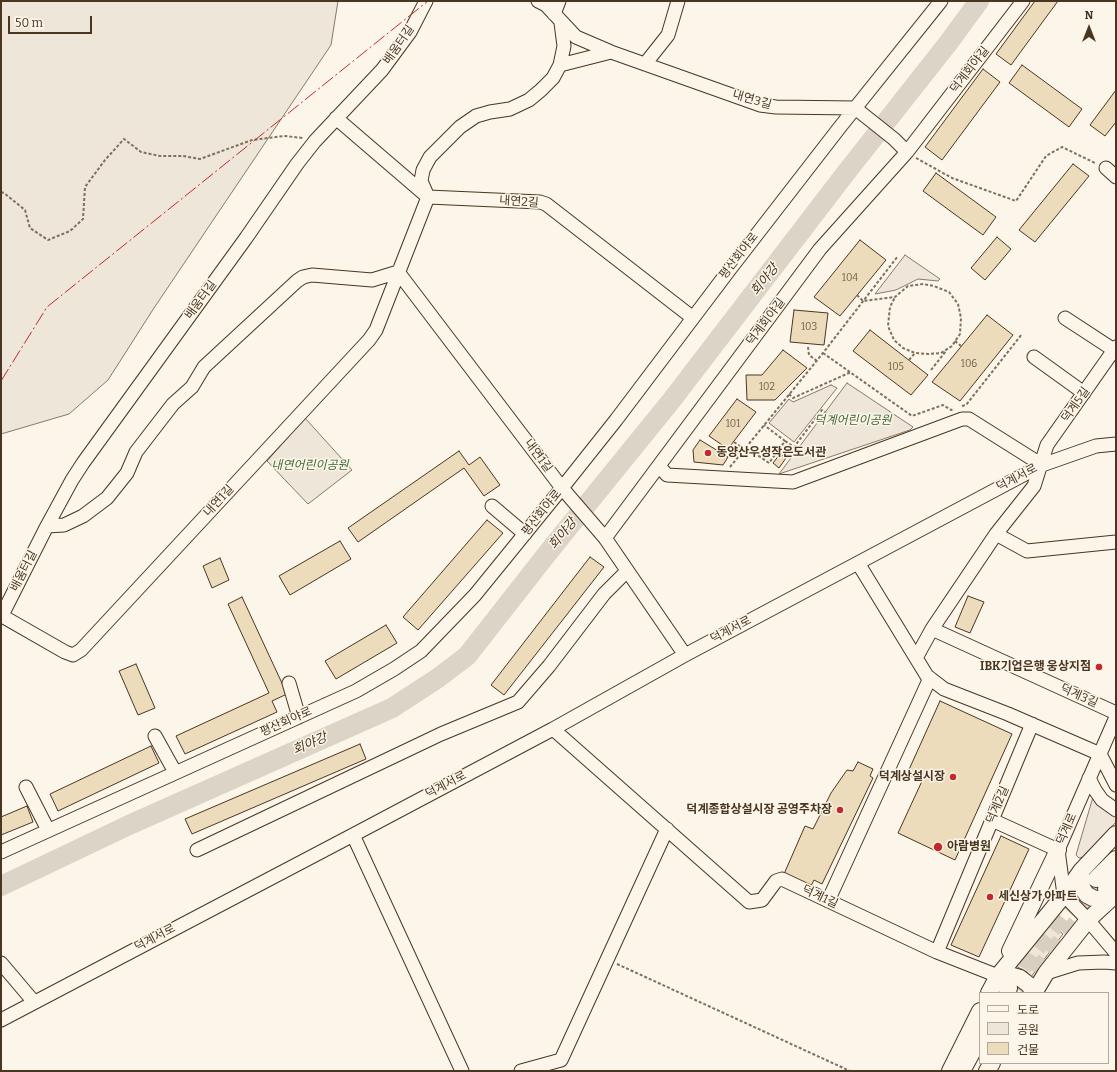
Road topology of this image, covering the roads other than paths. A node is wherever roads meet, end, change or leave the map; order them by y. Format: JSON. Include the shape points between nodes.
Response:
{"nodes":[{"id":1,"x":426,"y":1,"type":"edge"},
{"id":2,"x":538,"y":1,"type":"edge"},
{"id":3,"x":559,"y":1,"type":"edge"},
{"id":4,"x":678,"y":1,"type":"edge"},
{"id":5,"x":941,"y":1,"type":"edge"},
{"id":6,"x":1024,"y":1,"type":"edge"},
{"id":7,"x":558,"y":19,"type":"junction"},
{"id":8,"x":611,"y":52,"type":"junction"},
{"id":9,"x":560,"y":64,"type":"junction"},
{"id":10,"x":645,"y":64,"type":"junction"},
{"id":11,"x":860,"y":112,"type":"junction"},
{"id":12,"x":336,"y":118,"type":"junction"},
{"id":13,"x":906,"y":152,"type":"junction"},
{"id":14,"x":1106,"y":168,"type":"road end"},
{"id":15,"x":1116,"y":177,"type":"edge"},
{"id":16,"x":428,"y":197,"type":"junction"},
{"id":17,"x":398,"y":272,"type":"junction"},
{"id":18,"x":693,"y":318,"type":"junction"},
{"id":19,"x":1065,"y":318,"type":"dead end"},
{"id":20,"x":1115,"y":348,"type":"edge"},
{"id":21,"x":1034,"y":357,"type":"dead end"},
{"id":22,"x":1084,"y":393,"type":"junction"},
{"id":23,"x":1116,"y":444,"type":"edge"},
{"id":24,"x":1042,"y":465,"type":"junction"},
{"id":25,"x":658,"y":466,"type":"junction"},
{"id":26,"x":562,"y":488,"type":"junction"},
{"id":27,"x":492,"y":506,"type":"dead end"},
{"id":28,"x":47,"y":526,"type":"junction"},
{"id":29,"x":601,"y":533,"type":"junction"},
{"id":30,"x":524,"y":534,"type":"junction"},
{"id":31,"x":996,"y":534,"type":"junction"},
{"id":32,"x":1116,"y":542,"type":"edge"},
{"id":33,"x":858,"y":563,"type":"junction"},
{"id":34,"x":627,"y":571,"type":"junction"},
{"id":35,"x":1,"y":617,"type":"edge"},
{"id":36,"x":932,"y":629,"type":"junction"},
{"id":37,"x":685,"y":655,"type":"junction"},
{"id":38,"x":916,"y":658,"type":"junction"},
{"id":39,"x":930,"y":678,"type":"junction"},
{"id":40,"x":289,"y":683,"type":"dead end"},
{"id":41,"x":1116,"y":713,"type":"edge"},
{"id":42,"x":299,"y":717,"type":"junction"},
{"id":43,"x":1116,"y":717,"type":"edge"},
{"id":44,"x":1032,"y":724,"type":"junction"},
{"id":45,"x":553,"y":729,"type":"junction"},
{"id":46,"x":155,"y":736,"type":"dead end"},
{"id":47,"x":1100,"y":754,"type":"junction"},
{"id":48,"x":175,"y":772,"type":"junction"},
{"id":49,"x":1089,"y":778,"type":"junction"},
{"id":50,"x":1116,"y":785,"type":"edge"},
{"id":51,"x":26,"y":787,"type":"dead end"},
{"id":52,"x":1116,"y":810,"type":"edge"},
{"id":53,"x":992,"y":820,"type":"junction"},
{"id":54,"x":667,"y":829,"type":"junction"},
{"id":55,"x":48,"y":830,"type":"junction"},
{"id":56,"x":1116,"y":834,"type":"edge"},
{"id":57,"x":353,"y":835,"type":"junction"},
{"id":58,"x":197,"y":850,"type":"dead end"},
{"id":59,"x":1058,"y":850,"type":"junction"},
{"id":60,"x":1,"y":852,"type":"edge"},
{"id":61,"x":1116,"y":859,"type":"edge"},
{"id":62,"x":1081,"y":871,"type":"junction"},
{"id":63,"x":1109,"y":888,"type":"edge"},
{"id":64,"x":1064,"y":895,"type":"junction"},
{"id":65,"x":828,"y":901,"type":"junction"},
{"id":66,"x":1088,"y":920,"type":"junction"},
{"id":67,"x":937,"y":952,"type":"junction"},
{"id":68,"x":1116,"y":953,"type":"edge"},
{"id":69,"x":1,"y":963,"type":"edge"},
{"id":70,"x":1116,"y":963,"type":"edge"},
{"id":71,"x":1046,"y":973,"type":"junction"},
{"id":72,"x":994,"y":983,"type":"edge"},
{"id":73,"x":1033,"y":992,"type":"edge"},
{"id":74,"x":1035,"y":992,"type":"edge"},
{"id":75,"x":34,"y":1002,"type":"junction"},
{"id":76,"x":979,"y":1013,"type":"edge"},
{"id":77,"x":1,"y":1020,"type":"edge"},
{"id":78,"x":979,"y":1040,"type":"edge"},
{"id":79,"x":462,"y":1071,"type":"edge"},
{"id":80,"x":521,"y":1071,"type":"edge"},
{"id":81,"x":950,"y":1071,"type":"edge"},
{"id":82,"x":962,"y":1071,"type":"edge"}],
"edges":[{"from":1,"to":12,"type":"street","name":"배움터길","via":[[410,32],[382,70]]},
{"from":2,"to":7,"type":"street","name":"내연3길","via":[[546,5]]},
{"from":3,"to":7,"type":"street"},
{"from":4,"to":10,"type":"street","via":[[668,35]]},
{"from":5,"to":11,"type":"street","name":"평산회야로"},
{"from":6,"to":13,"type":"street","name":"덕계회야길"},
{"from":7,"to":8,"type":"street","name":"내연3길","via":[[576,37]]},
{"from":7,"to":9,"type":"street","via":[[564,46]]},
{"from":8,"to":9,"type":"street"},
{"from":8,"to":10,"type":"street","name":"내연3길"},
{"from":9,"to":16,"type":"street","via":[[553,78],[529,100],[510,109],[476,116],[449,137],[430,157],[423,170],[421,181]]},
{"from":10,"to":11,"type":"street","name":"내연3길","via":[[760,105]]},
{"from":11,"to":13,"type":"street"},
{"from":11,"to":18,"type":"street","name":"평산회야로","via":[[730,268]]},
{"from":12,"to":16,"type":"street"},
{"from":12,"to":28,"type":"street","name":"배움터길","via":[[296,164],[246,238],[87,457]]},
{"from":13,"to":25,"type":"street","name":"덕계회야길","via":[[820,249]]},
{"from":14,"to":15,"type":"street"},
{"from":16,"to":17,"type":"street","name":"내연1길"},
{"from":16,"to":18,"type":"street","name":"내연2길","via":[[546,204]]},
{"from":17,"to":26,"type":"street","name":"내연1길"},
{"from":17,"to":28,"type":"street","via":[[372,280],[312,275],[297,281],[204,367],[192,387],[173,404],[136,452],[127,473],[107,498],[83,516],[64,525]]},
{"from":17,"to":35,"type":"street","name":"내연1길","via":[[376,330],[369,340],[81,650],[73,655],[65,652]]},
{"from":18,"to":26,"type":"street","name":"평산회야로"},
{"from":19,"to":20,"type":"street"},
{"from":20,"to":22,"type":"street","name":"덕계5길"},
{"from":21,"to":22,"type":"street"},
{"from":22,"to":24,"type":"street","name":"덕계5길","via":[[1047,445]]},
{"from":23,"to":24,"type":"street","name":"덕계서로","via":[[1096,446]]},
{"from":24,"to":25,"type":"street","via":[[969,419],[962,419],[793,482],[667,475]]},
{"from":24,"to":31,"type":"street","via":[[1034,486]]},
{"from":24,"to":33,"type":"street","name":"덕계서로"},
{"from":25,"to":29,"type":"street","name":"덕계회야길"},
{"from":26,"to":29,"type":"street","name":"내연1길"},
{"from":26,"to":30,"type":"street","name":"평산회야로"},
{"from":27,"to":30,"type":"street"},
{"from":28,"to":35,"type":"street","name":"배움터길"},
{"from":29,"to":34,"type":"street"},
{"from":30,"to":42,"type":"street","name":"평산회야로","via":[[475,595],[421,651],[356,691]]},
{"from":31,"to":32,"type":"street","via":[[1027,551]]},
{"from":31,"to":36,"type":"street"},
{"from":33,"to":37,"type":"street","name":"덕계서로"},
{"from":33,"to":38,"type":"street"},
{"from":34,"to":37,"type":"street"},
{"from":34,"to":58,"type":"street","via":[[604,594],[518,702],[441,734]]},
{"from":36,"to":38,"type":"street"},
{"from":36,"to":41,"type":"street","name":"덕계3길"},
{"from":37,"to":45,"type":"street","name":"덕계서로"},
{"from":38,"to":39,"type":"street"},
{"from":39,"to":44,"type":"street","via":[[944,689]]},
{"from":39,"to":65,"type":"street"},
{"from":40,"to":42,"type":"street"},
{"from":42,"to":48,"type":"street","name":"평산회야로"},
{"from":43,"to":47,"type":"street","name":"덕계로"},
{"from":44,"to":47,"type":"street"},
{"from":44,"to":53,"type":"street","name":"덕계2길"},
{"from":45,"to":54,"type":"street","name":"덕계1길"},
{"from":45,"to":57,"type":"street","name":"덕계서로"},
{"from":46,"to":48,"type":"street"},
{"from":47,"to":49,"type":"street","name":"덕계로"},
{"from":47,"to":50,"type":"street"},
{"from":48,"to":55,"type":"street","name":"평산회야로"},
{"from":49,"to":52,"type":"street","via":[[1102,800]]},
{"from":49,"to":59,"type":"street","name":"덕계로"},
{"from":51,"to":55,"type":"street"},
{"from":53,"to":59,"type":"street"},
{"from":53,"to":67,"type":"street","name":"덕계2길"},
{"from":54,"to":65,"type":"street","name":"덕계1길","via":[[750,902],[762,900],[776,881],[782,880]]},
{"from":54,"to":80,"type":"street","via":[[561,1060]]},
{"from":55,"to":60,"type":"street","name":"평산회야로"},
{"from":56,"to":62,"type":"main road"},
{"from":57,"to":75,"type":"street","name":"덕계서로"},
{"from":57,"to":79,"type":"street"},
{"from":59,"to":64,"type":"street","name":"덕계로"},
{"from":59,"to":72,"type":"main road"},
{"from":61,"to":63,"type":"main road"},
{"from":62,"to":63,"type":"main road","via":[[1082,888],[1087,895],[1104,900]]},
{"from":62,"to":64,"type":"main road"},
{"from":63,"to":66,"type":"main road"},
{"from":64,"to":66,"type":"street"},
{"from":64,"to":72,"type":"main road"},
{"from":65,"to":67,"type":"street","name":"덕계1길"},
{"from":66,"to":68,"type":"street"},
{"from":66,"to":71,"type":"main road"},
{"from":67,"to":72,"type":"street","name":"덕계1길"},
{"from":69,"to":75,"type":"street"},
{"from":70,"to":71,"type":"street","via":[[1078,963]]},
{"from":71,"to":74,"type":"main road"},
{"from":72,"to":73,"type":"main road","via":[[1013,976],[1029,985]]},
{"from":75,"to":77,"type":"street","name":"덕계서로"},
{"from":76,"to":81,"type":"main road"},
{"from":78,"to":82,"type":"main road"}]}
